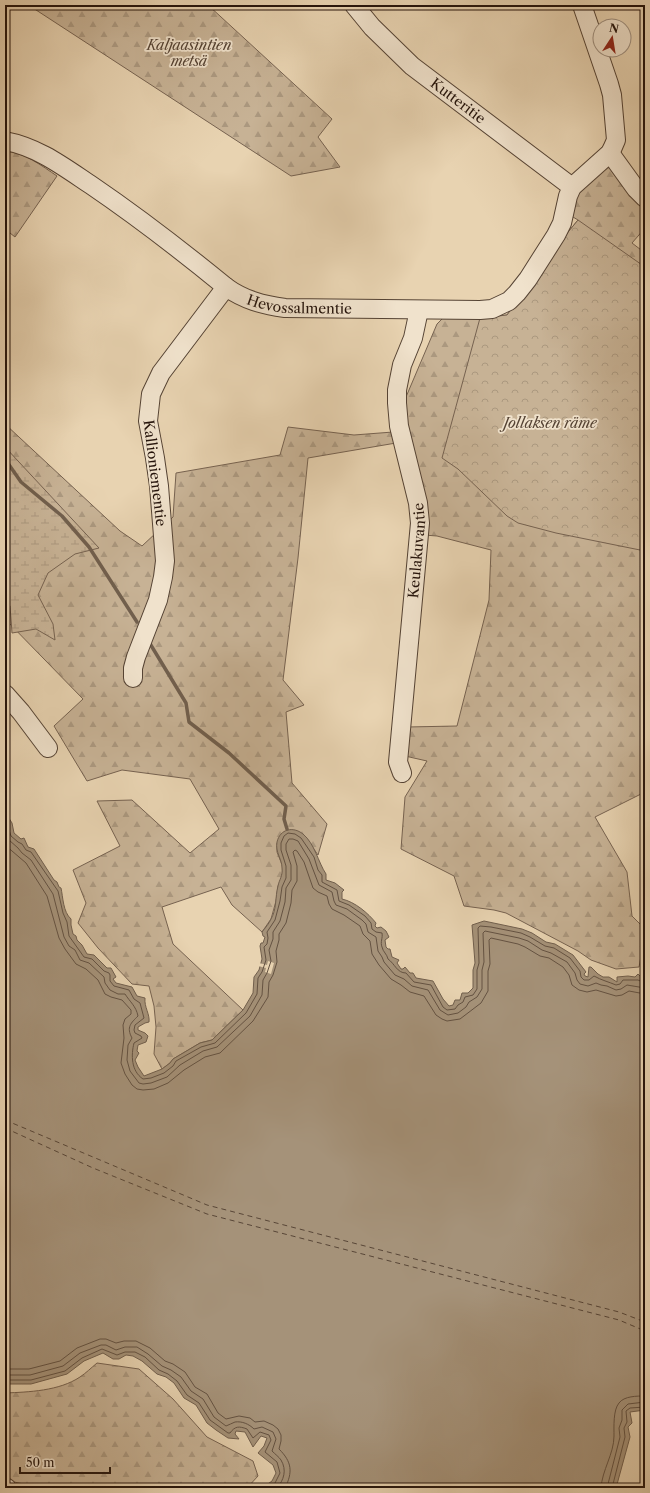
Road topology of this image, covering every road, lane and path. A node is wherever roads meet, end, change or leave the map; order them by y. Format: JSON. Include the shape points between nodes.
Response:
{"nodes":[{"id":1,"x":354,"y":5,"type":"edge"},
{"id":2,"x":582,"y":5,"type":"edge"},
{"id":3,"x":5,"y":141,"type":"edge"},
{"id":4,"x":610,"y":154,"type":"junction"},
{"id":5,"x":572,"y":187,"type":"junction"},
{"id":6,"x":645,"y":198,"type":"edge"},
{"id":7,"x":226,"y":287,"type":"junction"},
{"id":8,"x":418,"y":310,"type":"junction"},
{"id":9,"x":133,"y":678,"type":"dead end"},
{"id":10,"x":5,"y":694,"type":"edge"},
{"id":11,"x":48,"y":748,"type":"dead end"},
{"id":12,"x":402,"y":773,"type":"dead end"}],
"edges":[{"from":1,"to":5,"type":"street","name":"Kutteritie","via":[[372,27],[412,66]]},
{"from":2,"to":4,"type":"street","via":[[612,95],[616,140]]},
{"from":3,"to":7,"type":"street","name":"Hevossalmentie","via":[[32,148],[60,164],[146,223]]},
{"from":4,"to":5,"type":"street"},
{"from":4,"to":6,"type":"street"},
{"from":5,"to":8,"type":"street","name":"Hevossalmentie","via":[[556,235],[528,279],[509,301],[486,310]]},
{"from":7,"to":8,"type":"street","name":"Hevossalmentie","via":[[250,301],[285,308]]},
{"from":7,"to":9,"type":"street","name":"Kallioniementie","via":[[161,373],[151,394],[148,421],[155,458],[165,561],[158,600],[136,657]]},
{"from":8,"to":12,"type":"street","name":"Keulakuvantie","via":[[413,338],[402,365],[397,397],[399,426],[418,502],[420,523],[398,762]]},
{"from":10,"to":11,"type":"street"}]}
